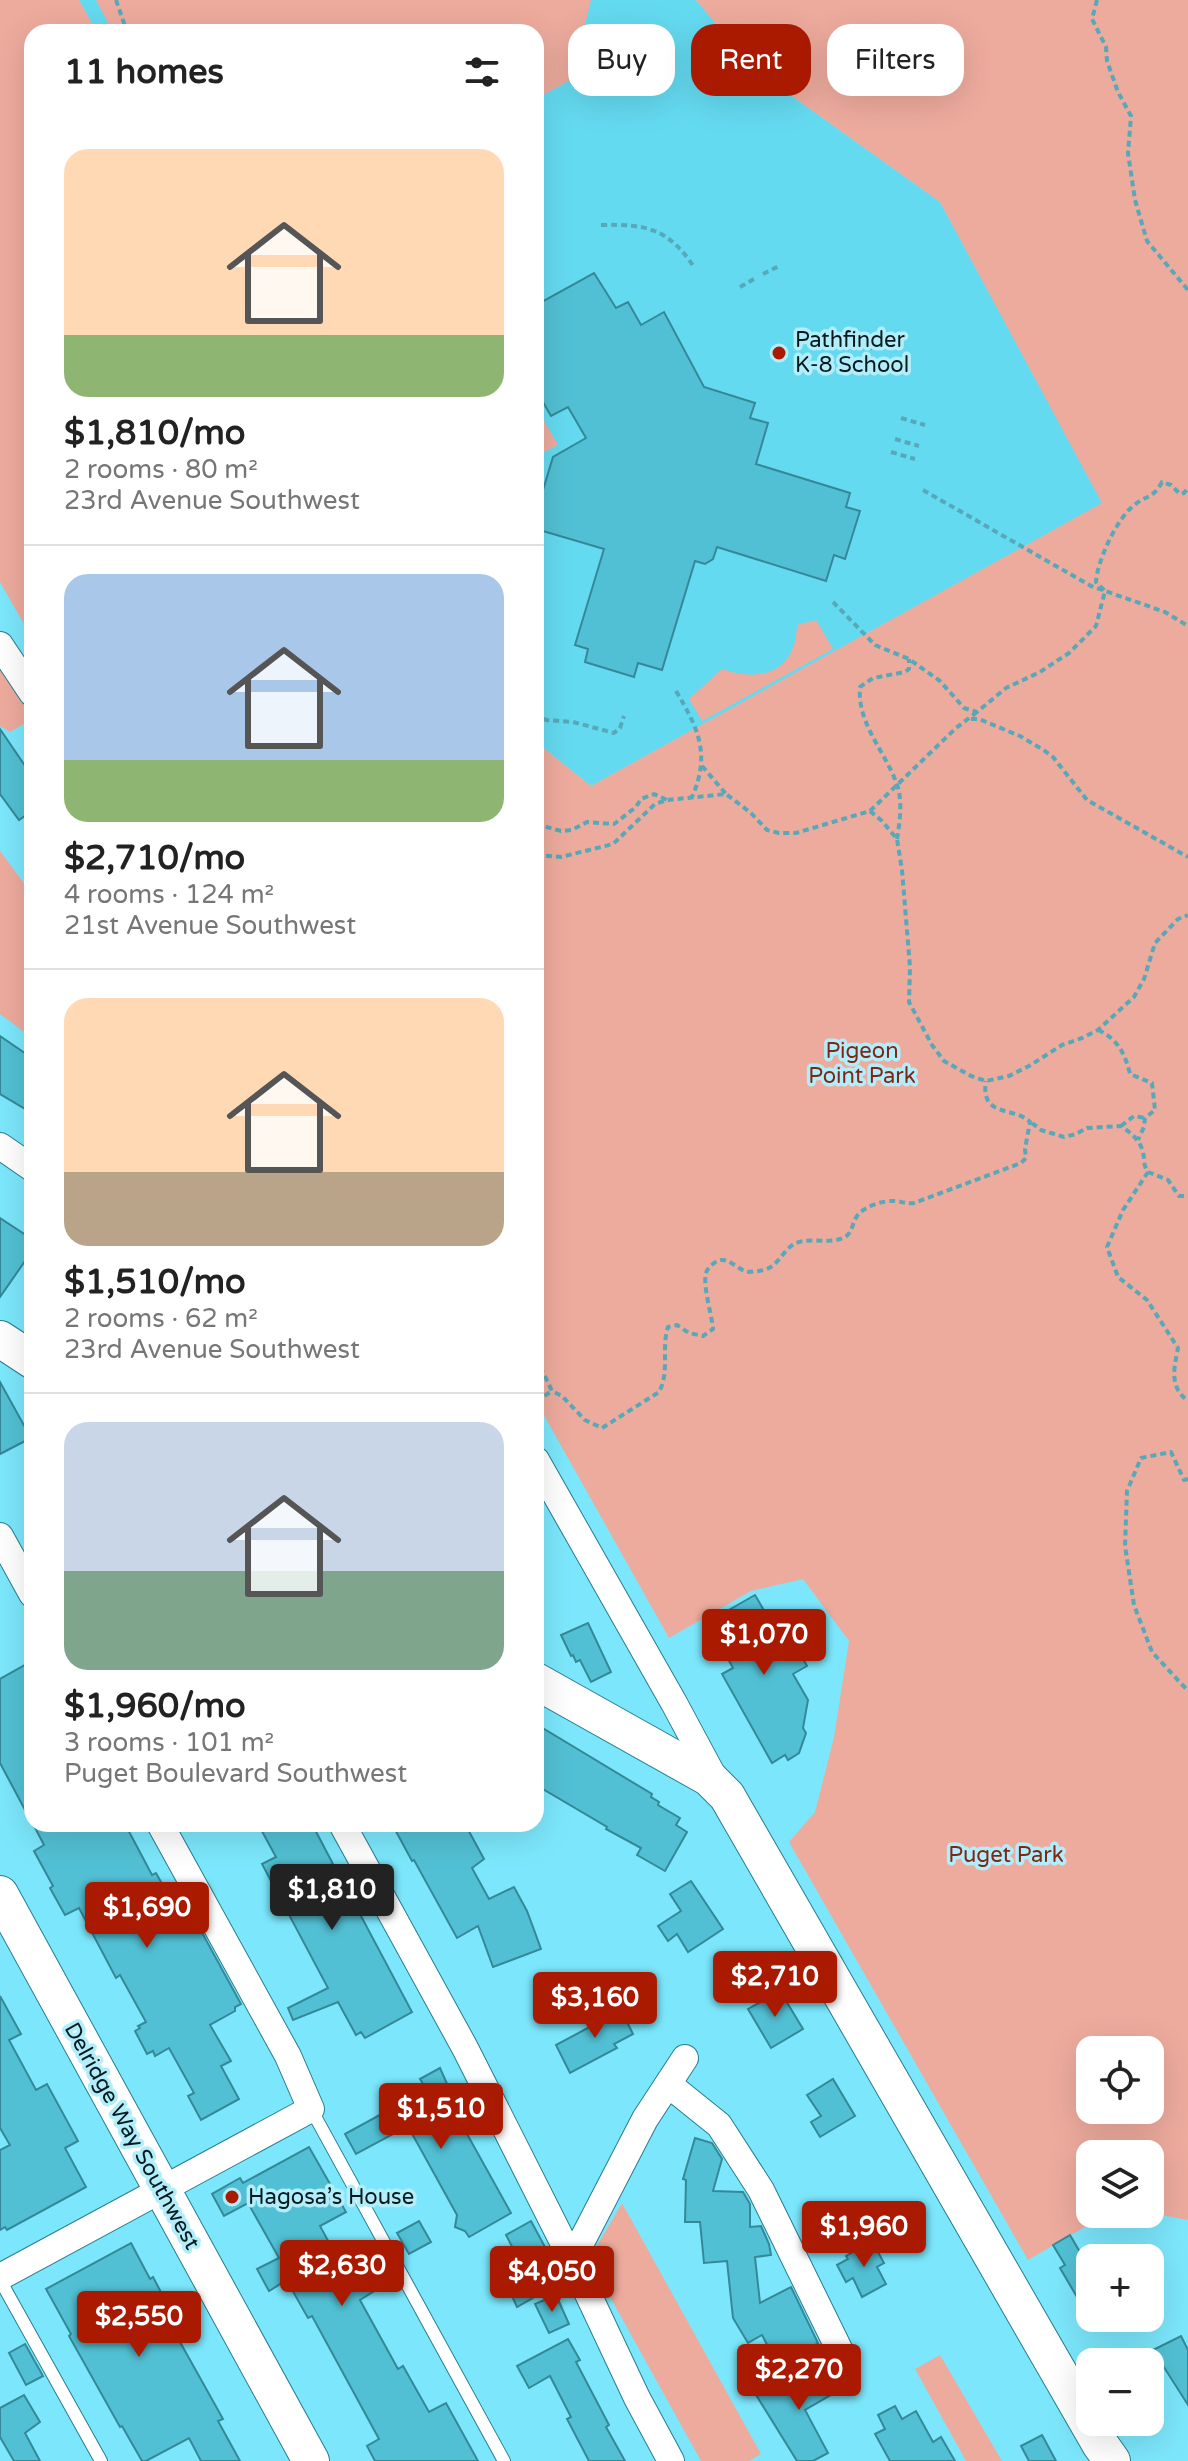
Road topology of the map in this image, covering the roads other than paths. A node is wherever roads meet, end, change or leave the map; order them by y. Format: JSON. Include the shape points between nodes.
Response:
{"nodes":[{"id":1,"x":0,"y":645,"type":"edge"},
{"id":2,"x":24,"y":681,"type":"edge"},
{"id":3,"x":0,"y":1146,"type":"edge"},
{"id":4,"x":24,"y":1162,"type":"edge"},
{"id":5,"x":0,"y":1339,"type":"edge"},
{"id":6,"x":24,"y":1355,"type":"edge"},
{"id":7,"x":544,"y":1474,"type":"edge"},
{"id":8,"x":0,"y":1536,"type":"edge"},
{"id":9,"x":24,"y":1580,"type":"edge"},
{"id":10,"x":544,"y":1686,"type":"edge"},
{"id":11,"x":674,"y":1703,"type":"junction"},
{"id":12,"x":660,"y":1751,"type":"junction"},
{"id":13,"x":720,"y":1788,"type":"junction"},
{"id":14,"x":164,"y":1832,"type":"edge"},
{"id":15,"x":346,"y":1832,"type":"edge"},
{"id":16,"x":0,"y":1894,"type":"edge"},
{"id":17,"x":685,"y":2058,"type":"dead end"},
{"id":18,"x":668,"y":2084,"type":"junction"},
{"id":19,"x":311,"y":2109,"type":"junction"},
{"id":20,"x":162,"y":2190,"type":"junction"},
{"id":21,"x":572,"y":2260,"type":"junction"},
{"id":22,"x":0,"y":2278,"type":"edge"},
{"id":23,"x":795,"y":2376,"type":"dead end"},
{"id":24,"x":101,"y":2461,"type":"edge"},
{"id":25,"x":311,"y":2461,"type":"edge"},
{"id":26,"x":504,"y":2461,"type":"edge"},
{"id":27,"x":671,"y":2461,"type":"edge"},
{"id":28,"x":1112,"y":2461,"type":"edge"}],
"edges":[{"from":1,"to":2,"type":"street"},
{"from":3,"to":4,"type":"street"},
{"from":5,"to":6,"type":"street"},
{"from":7,"to":11,"type":"street"},
{"from":8,"to":9,"type":"street"},
{"from":10,"to":12,"type":"street"},
{"from":11,"to":12,"type":"street","via":[[672,1728]]},
{"from":11,"to":13,"type":"street"},
{"from":12,"to":13,"type":"street"},
{"from":13,"to":28,"type":"street"},
{"from":14,"to":19,"type":"street","via":[[288,2056]]},
{"from":15,"to":21,"type":"street","via":[[465,2048]]},
{"from":16,"to":20,"type":"street","name":"Delridge Way Southwest"},
{"from":17,"to":18,"type":"street"},
{"from":18,"to":21,"type":"street"},
{"from":18,"to":23,"type":"street","via":[[719,2125],[761,2190],[839,2349]]},
{"from":19,"to":20,"type":"street"},
{"from":19,"to":26,"type":"lane"},
{"from":20,"to":22,"type":"street"},
{"from":20,"to":25,"type":"street","name":"Delridge Way Southwest"},
{"from":21,"to":27,"type":"street"},
{"from":22,"to":24,"type":"lane"}]}
